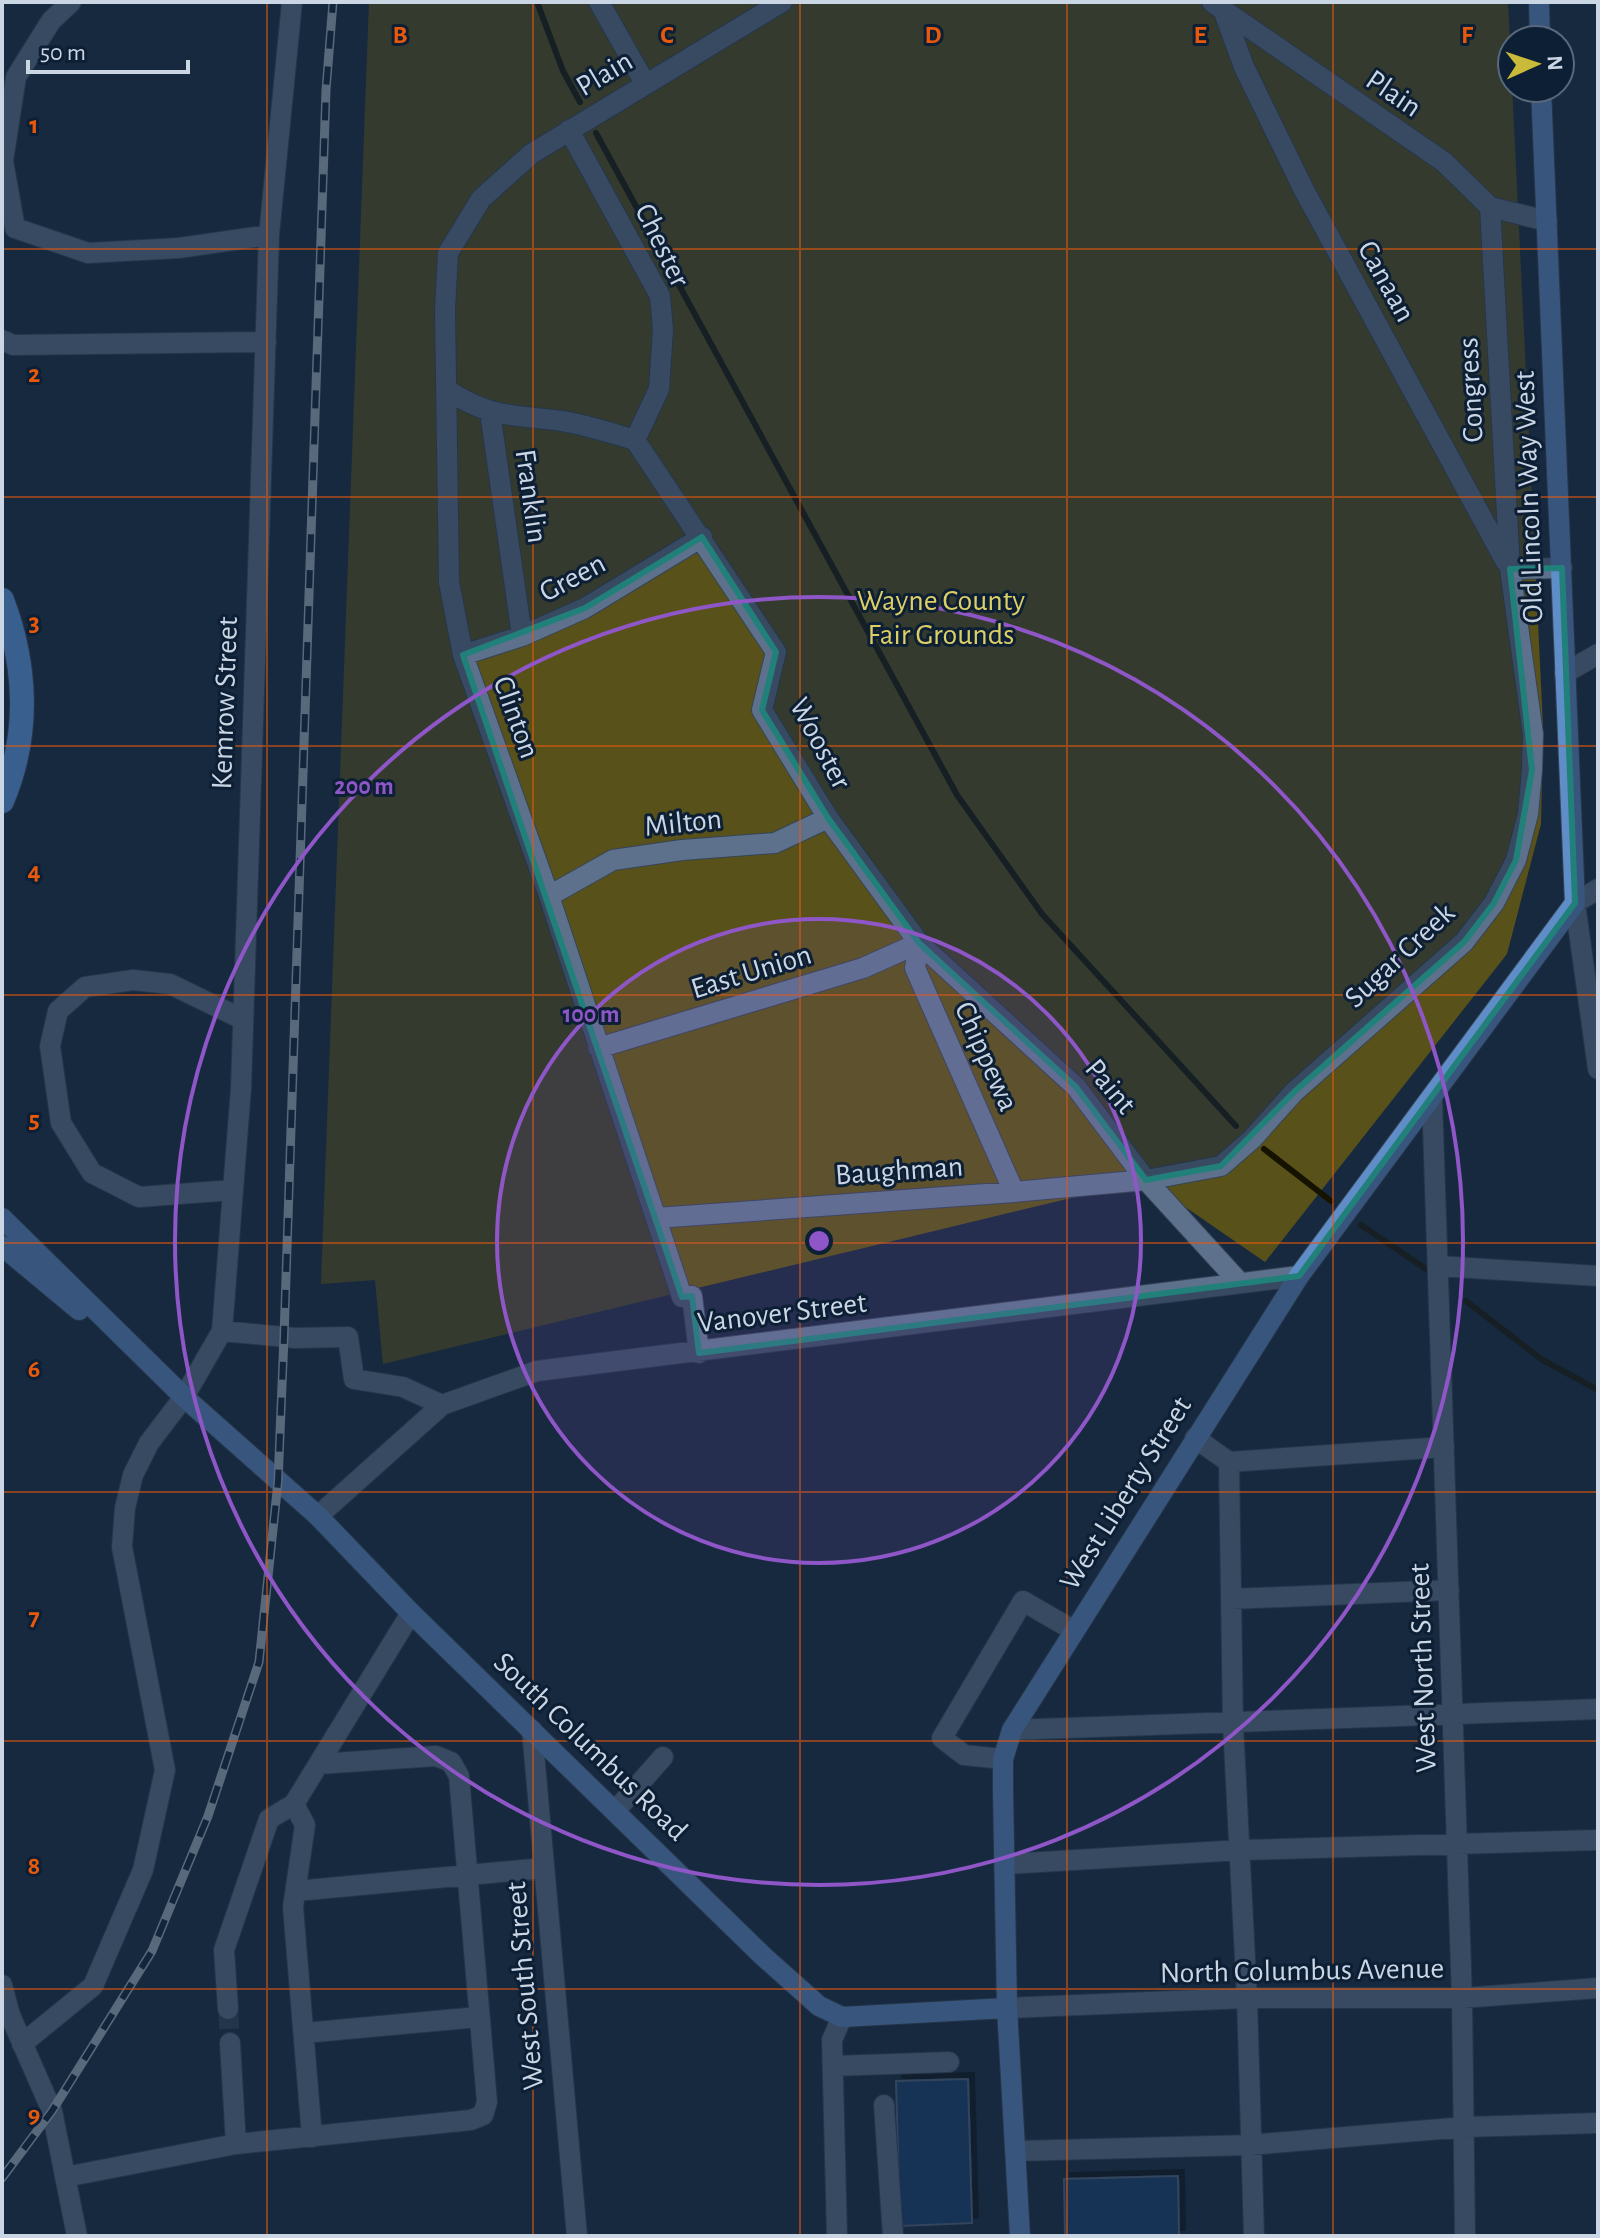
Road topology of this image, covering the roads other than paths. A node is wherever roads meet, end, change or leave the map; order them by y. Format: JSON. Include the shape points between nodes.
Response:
{"nodes":[{"id":1,"x":71,"y":2,"type":"edge"},
{"id":2,"x":292,"y":2,"type":"edge"},
{"id":3,"x":599,"y":2,"type":"edge"},
{"id":4,"x":782,"y":2,"type":"edge"},
{"id":5,"x":1539,"y":2,"type":"edge"},
{"id":6,"x":1218,"y":8,"type":"edge"},
{"id":7,"x":1540,"y":24,"type":"edge"},
{"id":8,"x":645,"y":83,"type":"junction"},
{"id":9,"x":1542,"y":104,"type":"edge"},
{"id":10,"x":574,"y":126,"type":"junction"},
{"id":11,"x":1490,"y":207,"type":"junction"},
{"id":12,"x":1547,"y":221,"type":"junction"},
{"id":13,"x":269,"y":235,"type":"junction"},
{"id":14,"x":2,"y":340,"type":"edge"},
{"id":15,"x":266,"y":342,"type":"junction"},
{"id":16,"x":447,"y":390,"type":"junction"},
{"id":17,"x":490,"y":412,"type":"junction"},
{"id":18,"x":635,"y":440,"type":"junction"},
{"id":19,"x":702,"y":537,"type":"junction"},
{"id":20,"x":1562,"y":568,"type":"junction"},
{"id":21,"x":1510,"y":569,"type":"junction"},
{"id":22,"x":2,"y":600,"type":"edge"},
{"id":23,"x":522,"y":636,"type":"junction"},
{"id":24,"x":1598,"y":654,"type":"edge"},
{"id":25,"x":463,"y":655,"type":"junction"},
{"id":26,"x":1565,"y":673,"type":"junction"},
{"id":27,"x":2,"y":801,"type":"edge"},
{"id":28,"x":828,"y":818,"type":"junction"},
{"id":29,"x":1598,"y":889,"type":"edge"},
{"id":30,"x":549,"y":896,"type":"junction"},
{"id":31,"x":1575,"y":903,"type":"junction"},
{"id":32,"x":919,"y":943,"type":"junction"},
{"id":33,"x":242,"y":1019,"type":"junction"},
{"id":34,"x":598,"y":1048,"type":"junction"},
{"id":35,"x":1598,"y":1069,"type":"edge"},
{"id":36,"x":1432,"y":1097,"type":"junction"},
{"id":37,"x":1146,"y":1180,"type":"junction"},
{"id":38,"x":233,"y":1190,"type":"junction"},
{"id":39,"x":1014,"y":1192,"type":"junction"},
{"id":40,"x":2,"y":1218,"type":"edge"},
{"id":41,"x":656,"y":1218,"type":"junction"},
{"id":42,"x":8,"y":1249,"type":"edge"},
{"id":43,"x":1438,"y":1266,"type":"junction"},
{"id":44,"x":1299,"y":1276,"type":"junction"},
{"id":45,"x":1598,"y":1276,"type":"edge"},
{"id":46,"x":1240,"y":1283,"type":"junction"},
{"id":47,"x":222,"y":1331,"type":"junction"},
{"id":48,"x":699,"y":1353,"type":"junction"},
{"id":49,"x":184,"y":1397,"type":"junction"},
{"id":50,"x":442,"y":1405,"type":"junction"},
{"id":51,"x":1195,"y":1438,"type":"junction"},
{"id":52,"x":1444,"y":1447,"type":"junction"},
{"id":53,"x":1229,"y":1462,"type":"junction"},
{"id":54,"x":318,"y":1516,"type":"junction"},
{"id":55,"x":1449,"y":1590,"type":"junction"},
{"id":56,"x":1231,"y":1599,"type":"junction"},
{"id":57,"x":411,"y":1613,"type":"junction"},
{"id":58,"x":1073,"y":1630,"type":"junction"},
{"id":59,"x":1598,"y":1709,"type":"edge"},
{"id":60,"x":1453,"y":1713,"type":"junction"},
{"id":61,"x":1233,"y":1724,"type":"junction"},
{"id":62,"x":532,"y":1730,"type":"junction"},
{"id":63,"x":1012,"y":1730,"type":"junction"},
{"id":64,"x":663,"y":1757,"type":"dead end"},
{"id":65,"x":1003,"y":1759,"type":"junction"},
{"id":66,"x":319,"y":1764,"type":"junction"},
{"id":67,"x":294,"y":1804,"type":"junction"},
{"id":68,"x":615,"y":1811,"type":"junction"},
{"id":69,"x":1598,"y":1840,"type":"edge"},
{"id":70,"x":1457,"y":1844,"type":"junction"},
{"id":71,"x":1241,"y":1850,"type":"junction"},
{"id":72,"x":1006,"y":1864,"type":"junction"},
{"id":73,"x":544,"y":1868,"type":"junction"},
{"id":74,"x":468,"y":1876,"type":"junction"},
{"id":75,"x":296,"y":1891,"type":"junction"},
{"id":76,"x":2,"y":1985,"type":"edge"},
{"id":77,"x":1598,"y":1988,"type":"edge"},
{"id":78,"x":1247,"y":1998,"type":"junction"},
{"id":79,"x":1462,"y":1998,"type":"junction"},
{"id":80,"x":1007,"y":2008,"type":"junction"},
{"id":81,"x":228,"y":2009,"type":"tunnel mouth"},
{"id":82,"x":6,"y":2017,"type":"edge"},
{"id":83,"x":479,"y":2017,"type":"junction"},
{"id":84,"x":842,"y":2017,"type":"junction"},
{"id":85,"x":304,"y":2033,"type":"junction"},
{"id":86,"x":230,"y":2043,"type":"tunnel mouth"},
{"id":87,"x":22,"y":2044,"type":"junction"},
{"id":88,"x":949,"y":2062,"type":"dead end"},
{"id":89,"x":833,"y":2066,"type":"junction"},
{"id":90,"x":884,"y":2105,"type":"dead end"},
{"id":91,"x":1598,"y":2123,"type":"edge"},
{"id":92,"x":1465,"y":2127,"type":"junction"},
{"id":93,"x":312,"y":2137,"type":"junction"},
{"id":94,"x":236,"y":2144,"type":"junction"},
{"id":95,"x":1250,"y":2145,"type":"junction"},
{"id":96,"x":1016,"y":2151,"type":"junction"},
{"id":97,"x":65,"y":2177,"type":"junction"},
{"id":98,"x":77,"y":2236,"type":"edge"},
{"id":99,"x":577,"y":2236,"type":"edge"},
{"id":100,"x":837,"y":2236,"type":"edge"},
{"id":101,"x":893,"y":2236,"type":"edge"},
{"id":102,"x":1020,"y":2236,"type":"edge"},
{"id":103,"x":1254,"y":2236,"type":"edge"},
{"id":104,"x":1465,"y":2236,"type":"edge"}],
"edges":[{"from":1,"to":13,"type":"street","via":[[51,21],[16,77],[3,161],[15,228],[88,253],[179,248]]},
{"from":2,"to":13,"type":"street","name":"Kemrow Street"},
{"from":3,"to":8,"type":"street"},
{"from":4,"to":8,"type":"street","name":"Plain"},
{"from":5,"to":7,"type":"main road"},
{"from":6,"to":11,"type":"street","name":"Plain","via":[[1444,162]]},
{"from":6,"to":21,"type":"street","name":"Canaan","via":[[1304,190]]},
{"from":8,"to":10,"type":"street","name":"Plain"},
{"from":9,"to":12,"type":"main road","name":"Old Lincoln Way West"},
{"from":10,"to":16,"type":"street","name":"Clinton","via":[[531,154],[481,199],[448,253]]},
{"from":10,"to":18,"type":"street","name":"Chester","via":[[660,296],[659,389]]},
{"from":11,"to":12,"type":"street"},
{"from":11,"to":21,"type":"street","name":"Congress"},
{"from":12,"to":20,"type":"main road","name":"Old Lincoln Way West"},
{"from":13,"to":15,"type":"street","name":"Kemrow Street"},
{"from":14,"to":15,"type":"street","via":[[13,345]]},
{"from":15,"to":33,"type":"street","name":"Kemrow Street"},
{"from":16,"to":17,"type":"street"},
{"from":16,"to":25,"type":"street","name":"Clinton","via":[[449,582]]},
{"from":17,"to":18,"type":"street","via":[[561,421]]},
{"from":17,"to":23,"type":"street","name":"Franklin"},
{"from":18,"to":19,"type":"street","name":"Wooster"},
{"from":19,"to":23,"type":"street","name":"Green","via":[[585,608]]},
{"from":19,"to":28,"type":"street","name":"Wooster","via":[[776,652],[762,710]]},
{"from":20,"to":21,"type":"street"},
{"from":20,"to":26,"type":"main road","name":"Old Lincoln Way West"},
{"from":21,"to":37,"type":"street","name":"Sugar Creek","via":[[1531,723],[1532,770],[1516,860],[1494,903],[1464,942],[1294,1092],[1221,1166]]},
{"from":22,"to":27,"type":"highway","via":[[19,659],[23,712]]},
{"from":23,"to":25,"type":"street","name":"Green"},
{"from":24,"to":26,"type":"street"},
{"from":25,"to":30,"type":"street","name":"Clinton"},
{"from":26,"to":31,"type":"main road","name":"Old Lincoln Way West"},
{"from":28,"to":30,"type":"street","name":"Milton","via":[[775,843],[613,860]]},
{"from":28,"to":32,"type":"street","name":"Wooster"},
{"from":29,"to":31,"type":"street","name":"West Liberty Street"},
{"from":30,"to":34,"type":"street","name":"Clinton"},
{"from":31,"to":35,"type":"street"},
{"from":31,"to":36,"type":"main road","name":"West Liberty Street"},
{"from":32,"to":34,"type":"street","name":"East Union","via":[[863,968]]},
{"from":32,"to":37,"type":"street","name":"Paint","via":[[1076,1087]]},
{"from":32,"to":39,"type":"street","name":"Chippewa","via":[[915,968]]},
{"from":33,"to":38,"type":"street","name":"Kemrow Street"},
{"from":33,"to":38,"type":"street","via":[[170,984],[133,980],[97,985],[85,987],[58,1011],[50,1046],[61,1123],[92,1173],[139,1197]]},
{"from":34,"to":41,"type":"street","name":"Clinton"},
{"from":36,"to":43,"type":"street","name":"West North Street"},
{"from":36,"to":44,"type":"main road","name":"West Liberty Street"},
{"from":37,"to":39,"type":"street","name":"Baughman"},
{"from":37,"to":46,"type":"street","name":"Paint"},
{"from":38,"to":47,"type":"street","name":"Kemrow Street"},
{"from":39,"to":41,"type":"street","name":"Baughman"},
{"from":40,"to":42,"type":"main road","name":"South Columbus Road"},
{"from":41,"to":48,"type":"street","name":"Clinton","via":[[682,1297],[692,1296]]},
{"from":42,"to":49,"type":"main road","name":"South Columbus Road"},
{"from":43,"to":45,"type":"street"},
{"from":43,"to":52,"type":"street","name":"West North Street"},
{"from":44,"to":46,"type":"street","name":"Vanover Street"},
{"from":44,"to":51,"type":"main road","name":"West Liberty Street"},
{"from":46,"to":48,"type":"street","name":"Vanover Street"},
{"from":47,"to":49,"type":"street","name":"Kemrow Street"},
{"from":47,"to":50,"type":"street","via":[[348,1337],[354,1379],[403,1387]]},
{"from":48,"to":50,"type":"street","name":"Vanover Street","via":[[537,1371]]},
{"from":49,"to":54,"type":"main road","name":"South Columbus Road"},
{"from":49,"to":87,"type":"street","name":"Kemrow Street","via":[[149,1443],[125,1508],[122,1547],[165,1770],[143,1870],[93,1986]]},
{"from":50,"to":54,"type":"street","name":"Vanover Street"},
{"from":51,"to":53,"type":"street"},
{"from":51,"to":58,"type":"main road","name":"West Liberty Street"},
{"from":52,"to":53,"type":"street"},
{"from":52,"to":55,"type":"street","name":"West North Street"},
{"from":53,"to":56,"type":"street"},
{"from":54,"to":57,"type":"main road","name":"South Columbus Road"},
{"from":55,"to":56,"type":"street"},
{"from":55,"to":60,"type":"street","name":"West North Street"},
{"from":56,"to":61,"type":"street"},
{"from":57,"to":62,"type":"main road","name":"South Columbus Road"},
{"from":57,"to":66,"type":"street"},
{"from":58,"to":63,"type":"main road","name":"West Liberty Street"},
{"from":58,"to":65,"type":"street","via":[[1023,1601],[942,1738],[964,1755]]},
{"from":59,"to":60,"type":"street"},
{"from":60,"to":61,"type":"street"},
{"from":60,"to":70,"type":"street","name":"West North Street"},
{"from":61,"to":63,"type":"street"},
{"from":61,"to":71,"type":"street"},
{"from":62,"to":68,"type":"main road","name":"South Columbus Road"},
{"from":62,"to":73,"type":"street","name":"West South Street"},
{"from":63,"to":65,"type":"main road","name":"West Liberty Street"},
{"from":64,"to":68,"type":"street"},
{"from":65,"to":72,"type":"main road","name":"West Liberty Street"},
{"from":66,"to":67,"type":"street"},
{"from":66,"to":74,"type":"street","via":[[436,1756],[451,1762],[459,1776]]},
{"from":67,"to":75,"type":"street","via":[[305,1825]]},
{"from":67,"to":81,"type":"street","via":[[269,1819],[224,1950]]},
{"from":68,"to":84,"type":"main road","name":"South Columbus Road","via":[[800,1990]]},
{"from":69,"to":70,"type":"street"},
{"from":70,"to":71,"type":"street"},
{"from":70,"to":79,"type":"street","name":"West North Street"},
{"from":71,"to":72,"type":"street"},
{"from":71,"to":78,"type":"street"},
{"from":72,"to":80,"type":"main road","name":"West Liberty Street"},
{"from":73,"to":74,"type":"street"},
{"from":73,"to":99,"type":"street","name":"West South Street"},
{"from":74,"to":75,"type":"street"},
{"from":74,"to":83,"type":"street"},
{"from":75,"to":85,"type":"street"},
{"from":76,"to":82,"type":"street"},
{"from":77,"to":79,"type":"street","name":"North Columbus Avenue"},
{"from":78,"to":79,"type":"street","name":"North Columbus Avenue"},
{"from":78,"to":80,"type":"street","name":"North Columbus Avenue"},
{"from":78,"to":95,"type":"street"},
{"from":79,"to":92,"type":"street","name":"West North Street"},
{"from":80,"to":84,"type":"main road"},
{"from":80,"to":96,"type":"main road","name":"West Liberty Street"},
{"from":82,"to":87,"type":"street"},
{"from":83,"to":85,"type":"street"},
{"from":83,"to":93,"type":"street","via":[[487,2102],[483,2115]]},
{"from":84,"to":89,"type":"street","via":[[832,2040]]},
{"from":85,"to":93,"type":"street"},
{"from":86,"to":94,"type":"street"},
{"from":87,"to":97,"type":"street","via":[[52,2111]]},
{"from":88,"to":89,"type":"street"},
{"from":89,"to":100,"type":"street"},
{"from":90,"to":101,"type":"street"},
{"from":91,"to":92,"type":"street"},
{"from":92,"to":95,"type":"street"},
{"from":92,"to":104,"type":"street","name":"West North Street"},
{"from":93,"to":94,"type":"street"},
{"from":94,"to":97,"type":"street"},
{"from":95,"to":96,"type":"street"},
{"from":95,"to":103,"type":"street"},
{"from":96,"to":102,"type":"main road","name":"West Liberty Street"},
{"from":97,"to":98,"type":"street"}]}
